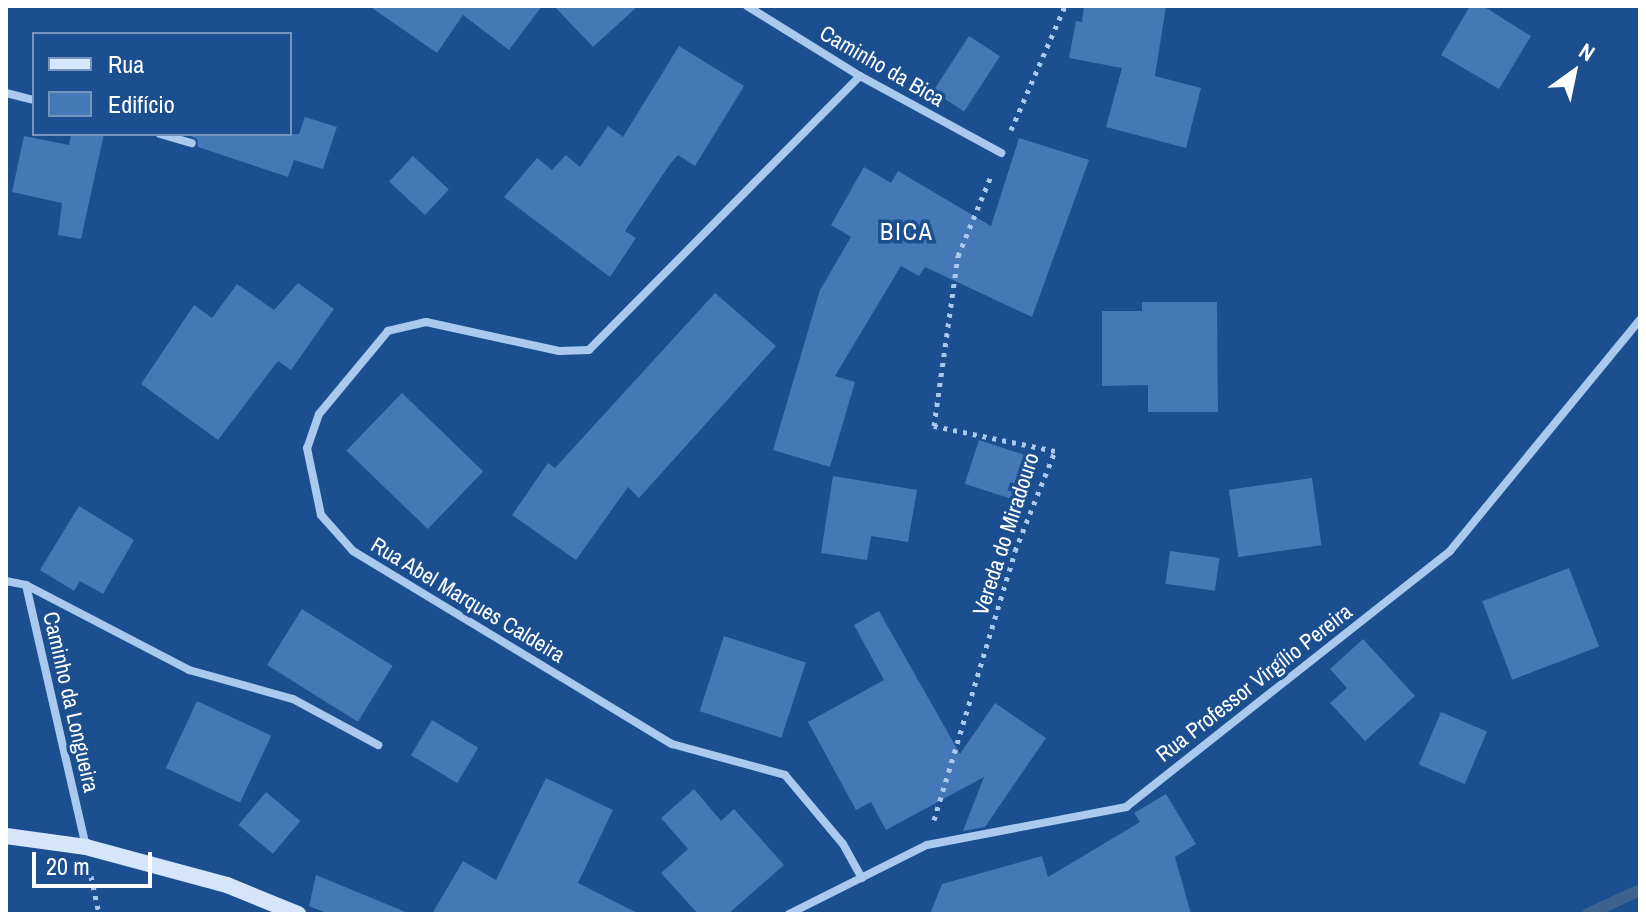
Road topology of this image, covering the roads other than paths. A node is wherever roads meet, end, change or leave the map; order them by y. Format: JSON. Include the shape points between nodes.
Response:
{"nodes":[{"id":1,"x":747,"y":6,"type":"edge"},
{"id":2,"x":860,"y":76,"type":"junction"},
{"id":3,"x":6,"y":93,"type":"edge"},
{"id":4,"x":32,"y":100,"type":"edge"},
{"id":5,"x":167,"y":136,"type":"edge"},
{"id":6,"x":192,"y":143,"type":"dead end"},
{"id":7,"x":1001,"y":153,"type":"road end"},
{"id":8,"x":1640,"y":320,"type":"edge"},
{"id":9,"x":6,"y":581,"type":"edge"},
{"id":10,"x":26,"y":585,"type":"junction"},
{"id":11,"x":378,"y":745,"type":"dead end"},
{"id":12,"x":6,"y":836,"type":"edge"},
{"id":13,"x":86,"y":847,"type":"junction"},
{"id":14,"x":862,"y":878,"type":"junction"},
{"id":15,"x":298,"y":914,"type":"edge"},
{"id":16,"x":789,"y":914,"type":"edge"}],
"edges":[{"from":1,"to":2,"type":"street","name":"Caminho da Bica"},
{"from":2,"to":7,"type":"street","name":"Caminho da Bica"},
{"from":2,"to":14,"type":"street","name":"Rua Abel Marques Caldeira","via":[[589,350],[559,351],[426,322],[388,331],[319,414],[307,448],[321,515],[353,551],[672,744],[785,775],[843,844]]},
{"from":3,"to":4,"type":"street"},
{"from":5,"to":6,"type":"street"},
{"from":8,"to":14,"type":"street","name":"Rua Professor Virgílio Pereira","via":[[1450,551],[1126,807],[927,845]]},
{"from":9,"to":10,"type":"street","name":"Caminho da Longueira"},
{"from":10,"to":11,"type":"street","via":[[189,670],[293,699]]},
{"from":10,"to":13,"type":"street","name":"Caminho da Longueira"},
{"from":12,"to":13,"type":"street"},
{"from":13,"to":15,"type":"street","via":[[227,885]]},
{"from":14,"to":16,"type":"street","name":"Rua Professor Virgílio Pereira"}]}
